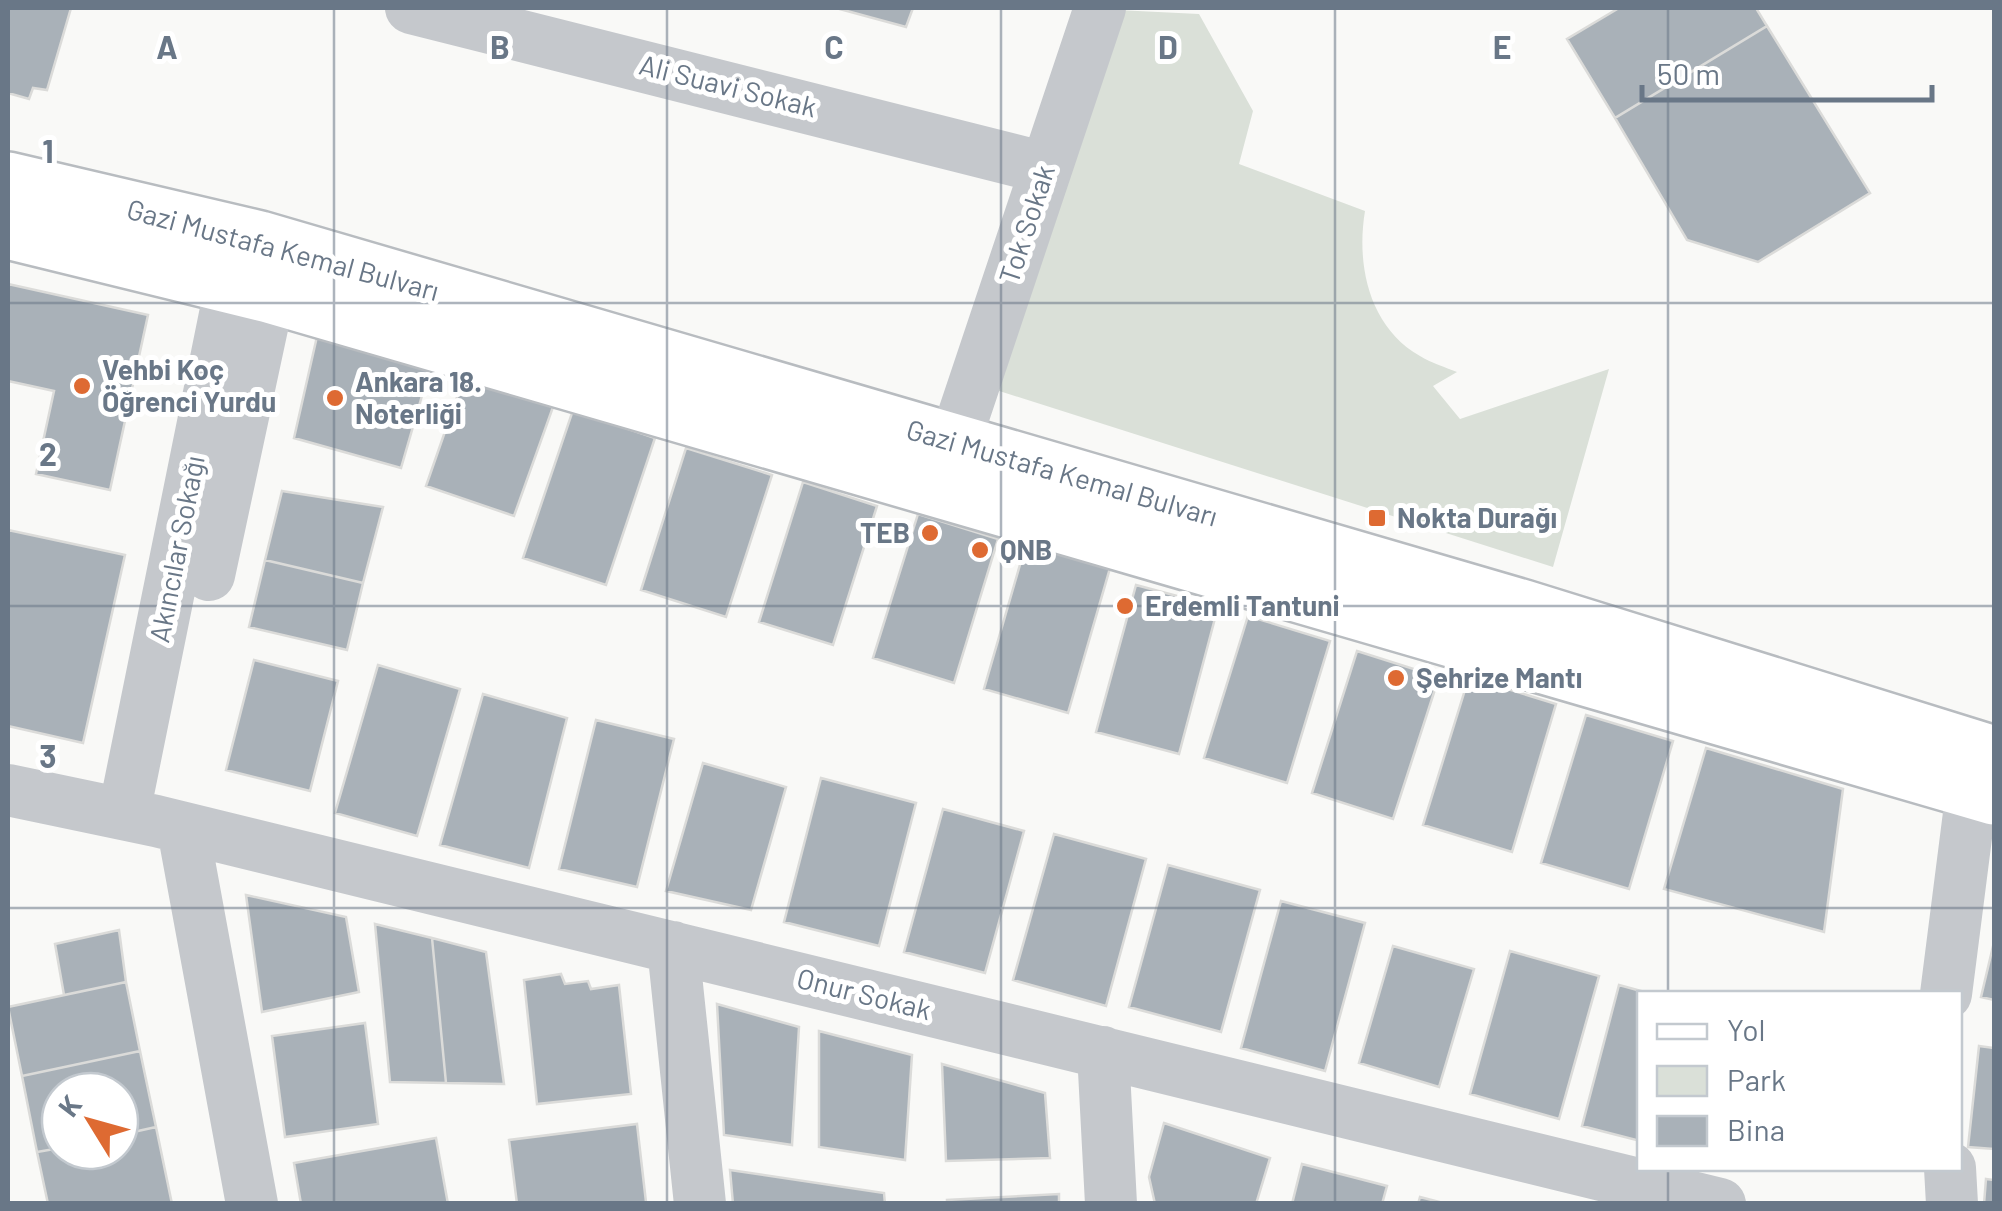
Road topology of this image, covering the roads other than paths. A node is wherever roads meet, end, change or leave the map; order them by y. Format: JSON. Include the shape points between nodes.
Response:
{"nodes":[{"id":1,"x":411,"y":8,"type":"edge"},
{"id":2,"x":1100,"y":8,"type":"edge"},
{"id":3,"x":577,"y":27,"type":"edge"},
{"id":4,"x":1045,"y":168,"type":"junction"},
{"id":5,"x":8,"y":180,"type":"edge"},
{"id":6,"x":8,"y":231,"type":"edge"},
{"id":7,"x":250,"y":290,"type":"junction"},
{"id":8,"x":955,"y":442,"type":"junction"},
{"id":9,"x":1988,"y":768,"type":"edge"},
{"id":10,"x":8,"y":790,"type":"edge"},
{"id":11,"x":154,"y":821,"type":"junction"},
{"id":12,"x":674,"y":947,"type":"junction"},
{"id":13,"x":1947,"y":991,"type":"edge"},
{"id":14,"x":1103,"y":1052,"type":"junction"},
{"id":15,"x":1950,"y":1171,"type":"edge"},
{"id":16,"x":1536,"y":1181,"type":"edge"},
{"id":17,"x":252,"y":1204,"type":"edge"},
{"id":18,"x":700,"y":1204,"type":"edge"},
{"id":19,"x":1112,"y":1204,"type":"edge"},
{"id":20,"x":1720,"y":1204,"type":"edge"},
{"id":21,"x":1952,"y":1204,"type":"edge"}],
"edges":[{"from":1,"to":3,"type":"street","name":"Ali Suavi Sokak"},
{"from":2,"to":4,"type":"street","name":"Tok Sokak"},
{"from":3,"to":4,"type":"street","name":"Ali Suavi Sokak"},
{"from":4,"to":8,"type":"street","name":"Tok Sokak"},
{"from":5,"to":8,"type":"main road","name":"Gazi Mustafa Kemal Bulvarı","via":[[260,239]]},
{"from":6,"to":7,"type":"main road","name":"Gazi Mustafa Kemal Bulvarı"},
{"from":7,"to":9,"type":"main road","name":"Gazi Mustafa Kemal Bulvarı"},
{"from":7,"to":11,"type":"street","name":"Akıncılar Sokağı"},
{"from":8,"to":9,"type":"main road","name":"Gazi Mustafa Kemal Bulvarı","via":[[1524,608]]},
{"from":9,"to":13,"type":"street"},
{"from":10,"to":11,"type":"street","name":"Onur Sokak"},
{"from":11,"to":12,"type":"street","name":"Onur Sokak"},
{"from":11,"to":17,"type":"street","name":"Akıncılar Sokağı"},
{"from":12,"to":14,"type":"street","name":"Onur Sokak"},
{"from":12,"to":18,"type":"street"},
{"from":14,"to":16,"type":"street","name":"Onur Sokak"},
{"from":14,"to":19,"type":"street"},
{"from":15,"to":21,"type":"street"},
{"from":16,"to":20,"type":"street","name":"Onur Sokak"}]}
